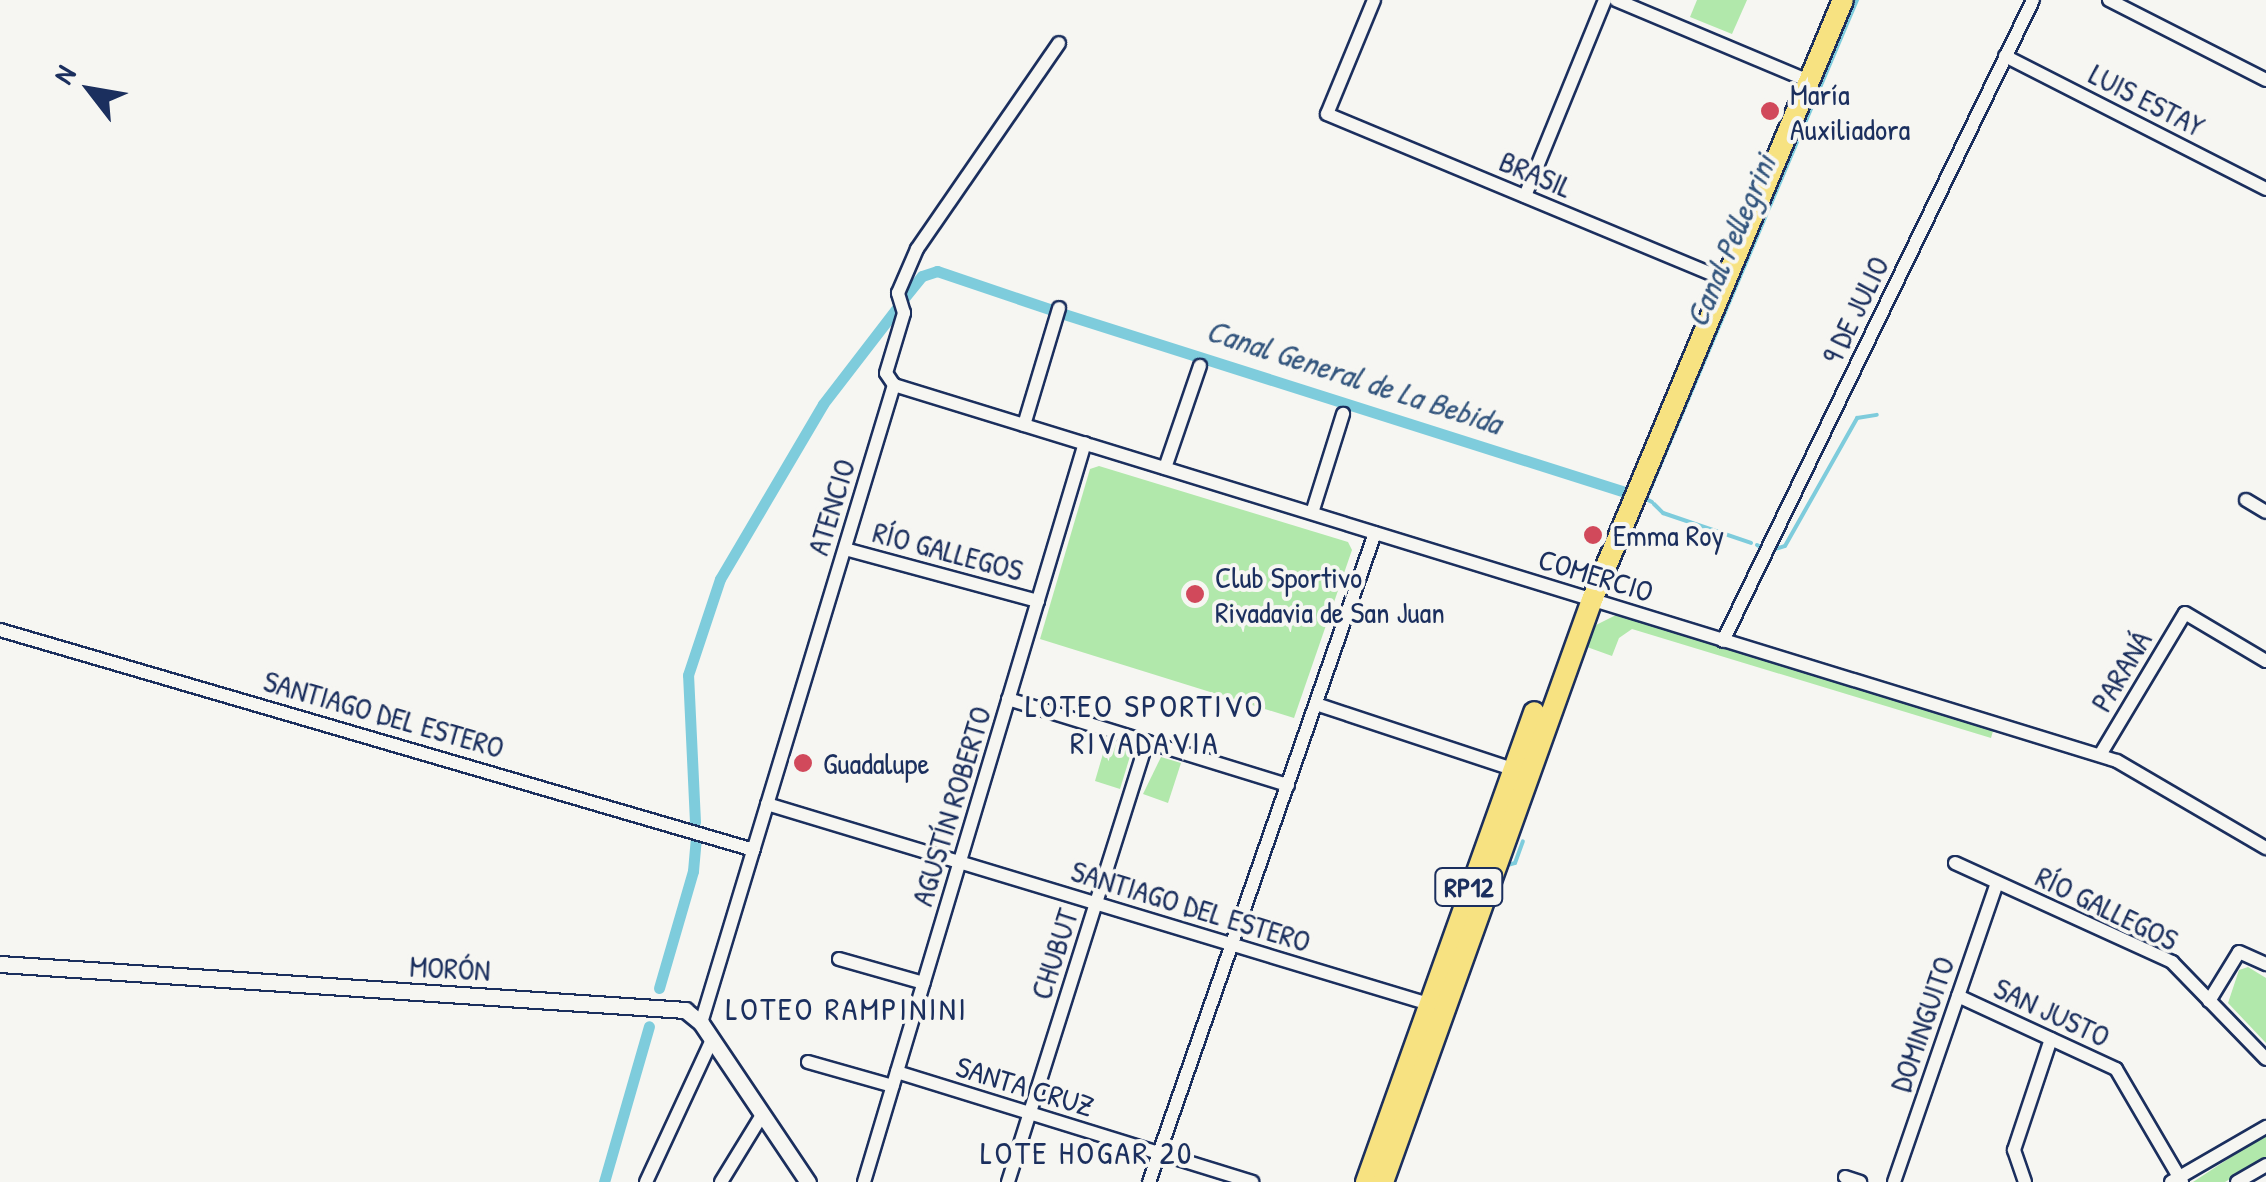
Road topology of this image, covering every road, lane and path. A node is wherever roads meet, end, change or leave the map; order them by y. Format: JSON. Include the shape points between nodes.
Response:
{"nodes":[{"id":1,"x":1374,"y":0,"type":"edge"},
{"id":2,"x":1605,"y":0,"type":"edge"},
{"id":3,"x":1616,"y":0,"type":"edge"},
{"id":4,"x":1842,"y":0,"type":"edge"},
{"id":5,"x":2033,"y":0,"type":"edge"},
{"id":6,"x":2109,"y":0,"type":"edge"},
{"id":7,"x":1060,"y":43,"type":"dead end"},
{"id":8,"x":2005,"y":56,"type":"junction"},
{"id":9,"x":2266,"y":80,"type":"edge"},
{"id":10,"x":1809,"y":81,"type":"junction"},
{"id":11,"x":2266,"y":188,"type":"edge"},
{"id":12,"x":1524,"y":196,"type":"junction"},
{"id":13,"x":1726,"y":280,"type":"junction"},
{"id":14,"x":1059,"y":308,"type":"dead end"},
{"id":15,"x":1200,"y":366,"type":"dead end"},
{"id":16,"x":894,"y":385,"type":"junction"},
{"id":17,"x":1343,"y":414,"type":"dead end"},
{"id":18,"x":1024,"y":425,"type":"junction"},
{"id":19,"x":1085,"y":444,"type":"junction"},
{"id":20,"x":1165,"y":468,"type":"junction"},
{"id":21,"x":2246,"y":500,"type":"dead end"},
{"id":22,"x":2266,"y":512,"type":"edge"},
{"id":23,"x":1312,"y":513,"type":"junction"},
{"id":24,"x":1375,"y":533,"type":"junction"},
{"id":25,"x":845,"y":549,"type":"junction"},
{"id":26,"x":1592,"y":600,"type":"junction"},
{"id":27,"x":1038,"y":602,"type":"junction"},
{"id":28,"x":0,"y":630,"type":"edge"},
{"id":29,"x":1723,"y":641,"type":"junction"},
{"id":30,"x":2266,"y":662,"type":"edge"},
{"id":31,"x":1008,"y":699,"type":"junction"},
{"id":32,"x":1316,"y":704,"type":"junction"},
{"id":33,"x":1147,"y":741,"type":"junction"},
{"id":34,"x":2100,"y":755,"type":"junction"},
{"id":35,"x":1512,"y":769,"type":"junction"},
{"id":36,"x":1288,"y":785,"type":"junction"},
{"id":37,"x":767,"y":804,"type":"junction"},
{"id":38,"x":2266,"y":848,"type":"edge"},
{"id":39,"x":754,"y":850,"type":"junction"},
{"id":40,"x":960,"y":862,"type":"junction"},
{"id":41,"x":1955,"y":863,"type":"dead end"},
{"id":42,"x":1997,"y":883,"type":"junction"},
{"id":43,"x":1096,"y":904,"type":"junction"},
{"id":44,"x":1232,"y":944,"type":"junction"},
{"id":45,"x":840,"y":959,"type":"dead end"},
{"id":46,"x":0,"y":964,"type":"edge"},
{"id":47,"x":2266,"y":964,"type":"edge"},
{"id":48,"x":924,"y":984,"type":"junction"},
{"id":49,"x":1958,"y":996,"type":"junction"},
{"id":50,"x":2210,"y":1001,"type":"junction"},
{"id":51,"x":1428,"y":1004,"type":"junction"},
{"id":52,"x":701,"y":1023,"type":"junction"},
{"id":53,"x":2052,"y":1039,"type":"junction"},
{"id":54,"x":712,"y":1040,"type":"junction"},
{"id":55,"x":2266,"y":1059,"type":"edge"},
{"id":56,"x":808,"y":1062,"type":"dead end"},
{"id":57,"x":895,"y":1079,"type":"junction"},
{"id":58,"x":1030,"y":1113,"type":"junction"},
{"id":59,"x":762,"y":1115,"type":"junction"},
{"id":60,"x":2266,"y":1127,"type":"edge"},
{"id":61,"x":1160,"y":1154,"type":"junction"},
{"id":62,"x":2266,"y":1165,"type":"edge"},
{"id":63,"x":1845,"y":1177,"type":"dead end"},
{"id":64,"x":2178,"y":1180,"type":"edge"},
{"id":65,"x":646,"y":1182,"type":"edge"},
{"id":66,"x":721,"y":1182,"type":"edge"},
{"id":67,"x":808,"y":1182,"type":"edge"},
{"id":68,"x":864,"y":1182,"type":"edge"},
{"id":69,"x":1008,"y":1182,"type":"edge"},
{"id":70,"x":1150,"y":1182,"type":"edge"},
{"id":71,"x":1252,"y":1182,"type":"edge"},
{"id":72,"x":1366,"y":1182,"type":"edge"},
{"id":73,"x":1384,"y":1182,"type":"edge"},
{"id":74,"x":1860,"y":1182,"type":"edge"},
{"id":75,"x":1894,"y":1182,"type":"edge"},
{"id":76,"x":2025,"y":1182,"type":"edge"},
{"id":77,"x":2237,"y":1182,"type":"edge"}],
"edges":[{"from":1,"to":12,"type":"street","name":"BRASIL","via":[[1327,114]]},
{"from":2,"to":12,"type":"street"},
{"from":3,"to":10,"type":"street"},
{"from":4,"to":10,"type":"main road","number":"RP12"},
{"from":5,"to":8,"type":"street","name":"9 DE JULIO"},
{"from":6,"to":9,"type":"street"},
{"from":7,"to":16,"type":"street","name":"ATENCIO","via":[[917,249],[898,293],[904,314],[886,373]]},
{"from":8,"to":11,"type":"street","name":"LUIS ESTAY"},
{"from":8,"to":29,"type":"street","name":"9 DE JULIO"},
{"from":10,"to":13,"type":"main road","number":"RP12"},
{"from":12,"to":13,"type":"street","name":"BRASIL"},
{"from":13,"to":26,"type":"main road","number":"RP12"},
{"from":14,"to":18,"type":"street"},
{"from":15,"to":20,"type":"street"},
{"from":16,"to":18,"type":"street","name":"COMERCIO"},
{"from":16,"to":25,"type":"street","name":"ATENCIO"},
{"from":17,"to":23,"type":"street"},
{"from":18,"to":19,"type":"street","name":"COMERCIO"},
{"from":19,"to":20,"type":"street","name":"COMERCIO"},
{"from":19,"to":27,"type":"street","name":"AGUSTÍN ROBERTO"},
{"from":20,"to":23,"type":"street","name":"COMERCIO"},
{"from":21,"to":22,"type":"street"},
{"from":23,"to":24,"type":"street","name":"COMERCIO"},
{"from":24,"to":26,"type":"street","name":"COMERCIO"},
{"from":24,"to":32,"type":"street"},
{"from":25,"to":27,"type":"street","name":"RÍO GALLEGOS"},
{"from":25,"to":37,"type":"street","name":"ATENCIO"},
{"from":26,"to":29,"type":"street","name":"COMERCIO"},
{"from":26,"to":35,"type":"main road","number":"RP12"},
{"from":26,"to":73,"type":"main road","number":"RP12"},
{"from":27,"to":31,"type":"street","name":"AGUSTÍN ROBERTO"},
{"from":28,"to":39,"type":"street","name":"SANTIAGO DEL ESTERO"},
{"from":29,"to":34,"type":"street","name":"COMERCIO"},
{"from":30,"to":34,"type":"street","name":"PARANÁ","via":[[2185,614]]},
{"from":31,"to":33,"type":"street"},
{"from":31,"to":40,"type":"street","name":"AGUSTÍN ROBERTO"},
{"from":32,"to":35,"type":"street"},
{"from":32,"to":36,"type":"street"},
{"from":33,"to":36,"type":"street"},
{"from":33,"to":43,"type":"street","name":"CHUBUT"},
{"from":34,"to":38,"type":"street","name":"COMERCIO"},
{"from":35,"to":51,"type":"main road","number":"RP12"},
{"from":36,"to":44,"type":"street"},
{"from":37,"to":39,"type":"street","name":"ATENCIO"},
{"from":37,"to":40,"type":"street","name":"SANTIAGO DEL ESTERO"},
{"from":39,"to":52,"type":"street","name":"ATENCIO"},
{"from":40,"to":43,"type":"street","name":"SANTIAGO DEL ESTERO"},
{"from":40,"to":48,"type":"street","name":"AGUSTÍN ROBERTO"},
{"from":41,"to":42,"type":"street","name":"RÍO GALLEGOS"},
{"from":42,"to":49,"type":"street","name":"DOMINGUITO"},
{"from":42,"to":50,"type":"street","name":"RÍO GALLEGOS","via":[[2172,962]]},
{"from":43,"to":44,"type":"street","name":"SANTIAGO DEL ESTERO"},
{"from":43,"to":58,"type":"street","name":"CHUBUT"},
{"from":44,"to":51,"type":"street","name":"SANTIAGO DEL ESTERO"},
{"from":44,"to":61,"type":"street"},
{"from":45,"to":48,"type":"street"},
{"from":46,"to":52,"type":"street","name":"MORÓN","via":[[640,1005],[685,1010]]},
{"from":47,"to":50,"type":"street","via":[[2249,954],[2236,956]]},
{"from":48,"to":57,"type":"street","name":"AGUSTÍN ROBERTO"},
{"from":49,"to":53,"type":"street","name":"SAN JUSTO"},
{"from":49,"to":75,"type":"street","name":"DOMINGUITO"},
{"from":50,"to":55,"type":"street","name":"RÍO GALLEGOS"},
{"from":51,"to":72,"type":"main road","number":"RP12"},
{"from":52,"to":54,"type":"street"},
{"from":53,"to":64,"type":"street","name":"SAN JUSTO","via":[[2116,1069]]},
{"from":53,"to":76,"type":"street","via":[[2013,1156]]},
{"from":54,"to":59,"type":"street"},
{"from":54,"to":65,"type":"street"},
{"from":56,"to":57,"type":"street","name":"SANTA CRUZ"},
{"from":57,"to":58,"type":"street","name":"SANTA CRUZ"},
{"from":57,"to":68,"type":"street","name":"AGUSTÍN ROBERTO"},
{"from":58,"to":61,"type":"street","name":"SANTA CRUZ"},
{"from":58,"to":69,"type":"street","name":"CHUBUT"},
{"from":59,"to":66,"type":"street"},
{"from":59,"to":67,"type":"street"},
{"from":60,"to":64,"type":"street"},
{"from":61,"to":70,"type":"street"},
{"from":61,"to":71,"type":"street","name":"SANTA CRUZ"},
{"from":62,"to":77,"type":"street"},
{"from":63,"to":74,"type":"street"}]}
